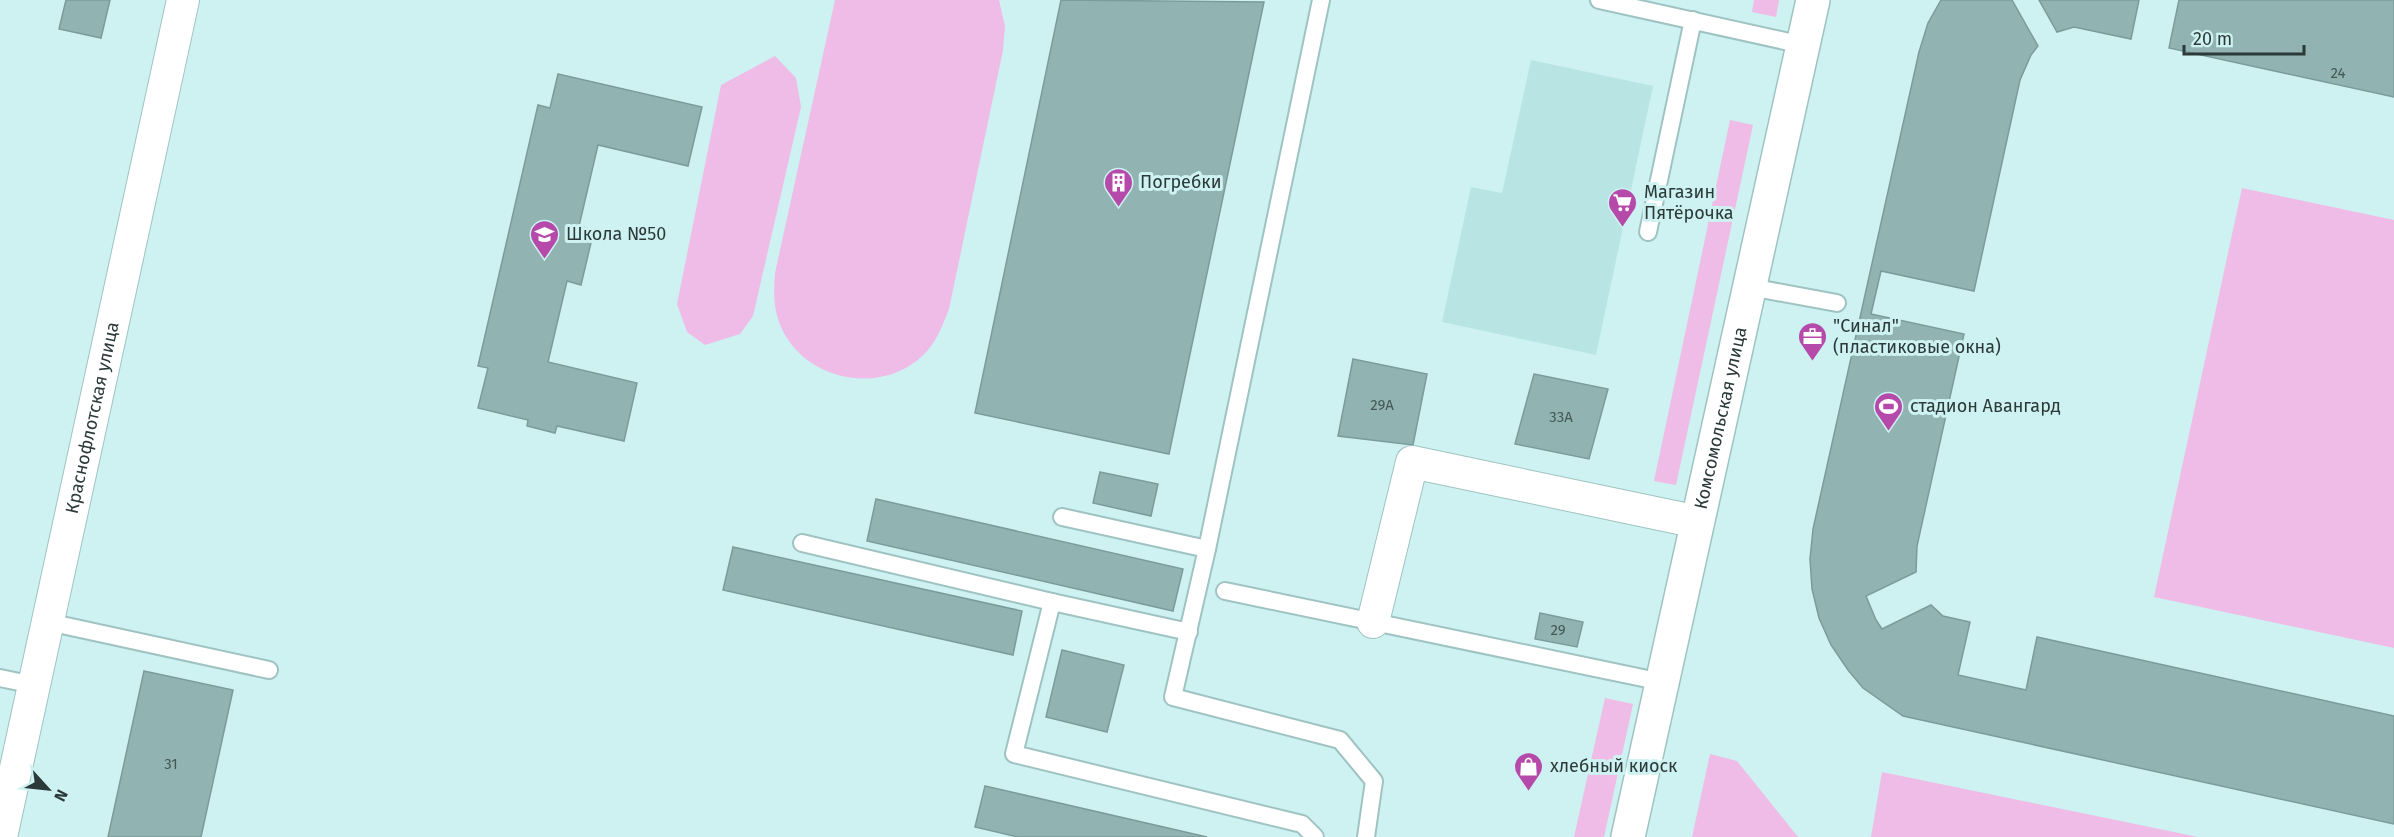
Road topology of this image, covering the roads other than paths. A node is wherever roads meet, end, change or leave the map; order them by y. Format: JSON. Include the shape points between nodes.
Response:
{"nodes":[{"id":1,"x":183,"y":0,"type":"edge"},
{"id":2,"x":1321,"y":0,"type":"edge"},
{"id":3,"x":1599,"y":0,"type":"edge"},
{"id":4,"x":1813,"y":0,"type":"edge"},
{"id":5,"x":1693,"y":20,"type":"junction"},
{"id":6,"x":1803,"y":45,"type":"junction"},
{"id":7,"x":1648,"y":232,"type":"dead end"},
{"id":8,"x":1750,"y":287,"type":"junction"},
{"id":9,"x":1837,"y":303,"type":"dead end"},
{"id":10,"x":1062,"y":517,"type":"dead end"},
{"id":11,"x":1698,"y":522,"type":"junction"},
{"id":12,"x":802,"y":543,"type":"dead end"},
{"id":13,"x":1207,"y":549,"type":"junction"},
{"id":14,"x":1225,"y":591,"type":"dead end"},
{"id":15,"x":1052,"y":602,"type":"junction"},
{"id":16,"x":48,"y":622,"type":"junction"},
{"id":17,"x":1372,"y":622,"type":"junction"},
{"id":18,"x":1189,"y":632,"type":"junction"},
{"id":19,"x":268,"y":670,"type":"dead end"},
{"id":20,"x":0,"y":678,"type":"edge"},
{"id":21,"x":1662,"y":682,"type":"junction"},
{"id":22,"x":34,"y":685,"type":"junction"},
{"id":23,"x":1,"y":837,"type":"edge"},
{"id":24,"x":1315,"y":837,"type":"edge"},
{"id":25,"x":1366,"y":837,"type":"edge"},
{"id":26,"x":1628,"y":837,"type":"edge"}],
"edges":[{"from":1,"to":16,"type":"street","name":"Краснофлотская улица"},
{"from":2,"to":13,"type":"lane"},
{"from":3,"to":5,"type":"lane"},
{"from":4,"to":6,"type":"street","name":"Комсомольская улица"},
{"from":5,"to":6,"type":"lane"},
{"from":5,"to":7,"type":"lane"},
{"from":6,"to":8,"type":"street","name":"Комсомольская улица"},
{"from":8,"to":9,"type":"lane"},
{"from":8,"to":11,"type":"street","name":"Комсомольская улица"},
{"from":10,"to":13,"type":"lane"},
{"from":11,"to":17,"type":"street","via":[[1412,462]]},
{"from":11,"to":21,"type":"street","name":"Комсомольская улица"},
{"from":12,"to":15,"type":"lane"},
{"from":13,"to":18,"type":"lane"},
{"from":14,"to":17,"type":"lane"},
{"from":15,"to":18,"type":"lane"},
{"from":15,"to":24,"type":"lane","via":[[1014,754],[1302,824]]},
{"from":16,"to":19,"type":"lane"},
{"from":16,"to":22,"type":"street","name":"Краснофлотская улица"},
{"from":17,"to":21,"type":"lane"},
{"from":18,"to":25,"type":"lane","via":[[1173,697],[1340,740],[1374,781]]},
{"from":20,"to":22,"type":"lane"},
{"from":21,"to":26,"type":"street","name":"Комсомольская улица"},
{"from":22,"to":23,"type":"street","name":"Краснофлотская улица"}]}
